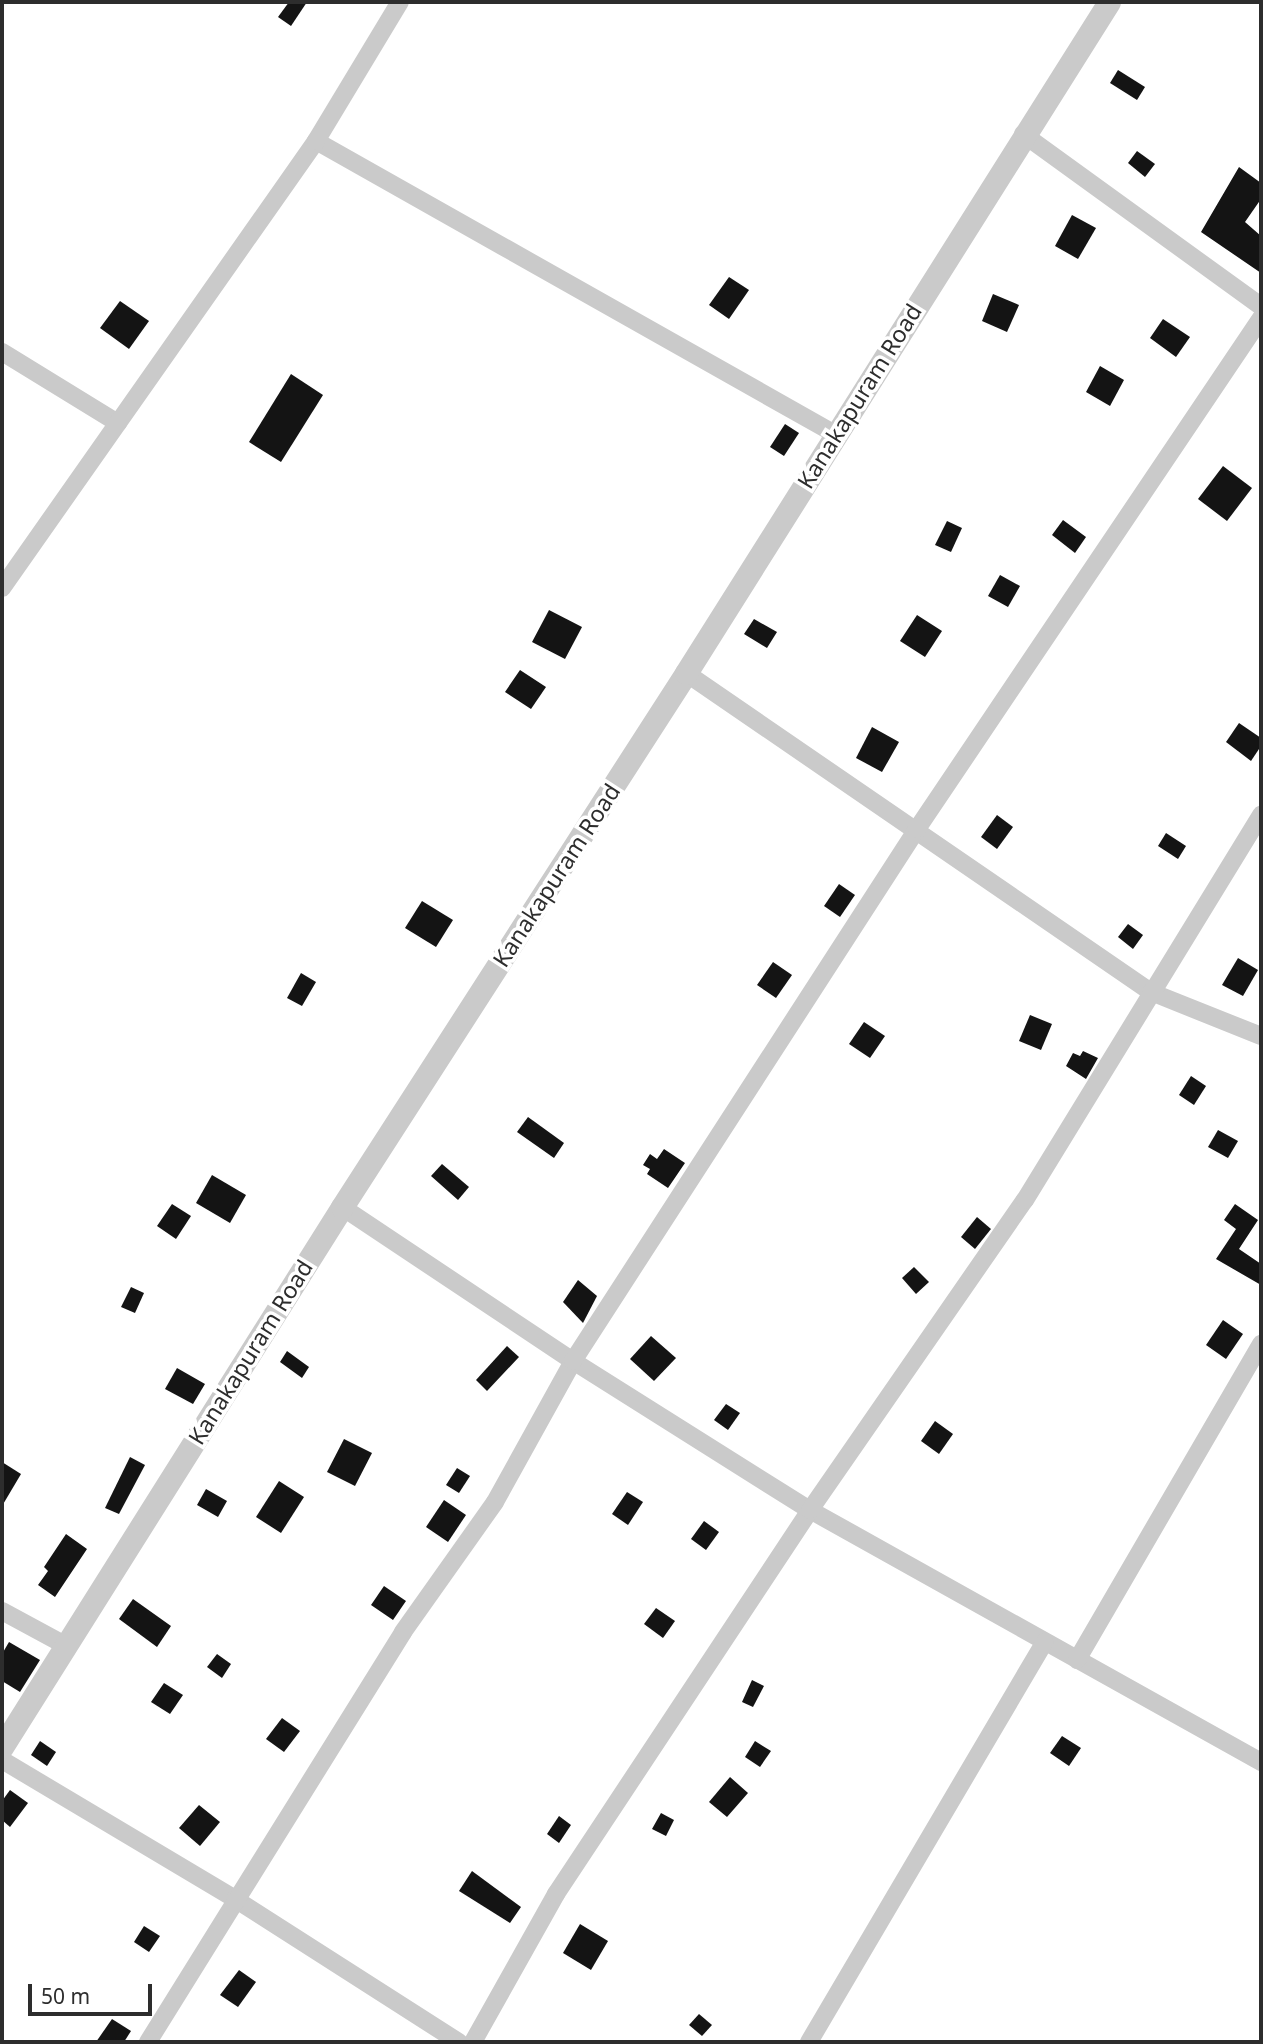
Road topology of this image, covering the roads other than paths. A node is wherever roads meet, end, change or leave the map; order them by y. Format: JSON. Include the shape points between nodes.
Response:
{"nodes":[{"id":1,"x":401,"y":2,"type":"edge"},
{"id":2,"x":1109,"y":2,"type":"edge"},
{"id":3,"x":1023,"y":134,"type":"junction"},
{"id":4,"x":316,"y":141,"type":"junction"},
{"id":5,"x":1261,"y":306,"type":"edge"},
{"id":6,"x":1261,"y":318,"type":"edge"},
{"id":7,"x":2,"y":352,"type":"edge"},
{"id":8,"x":118,"y":423,"type":"junction"},
{"id":9,"x":835,"y":434,"type":"junction"},
{"id":10,"x":2,"y":588,"type":"edge"},
{"id":11,"x":686,"y":673,"type":"junction"},
{"id":12,"x":1261,"y":815,"type":"edge"},
{"id":13,"x":917,"y":829,"type":"junction"},
{"id":14,"x":1151,"y":992,"type":"junction"},
{"id":15,"x":1261,"y":1036,"type":"edge"},
{"id":16,"x":342,"y":1207,"type":"junction"},
{"id":17,"x":1261,"y":1344,"type":"edge"},
{"id":18,"x":573,"y":1361,"type":"junction"},
{"id":19,"x":810,"y":1510,"type":"junction"},
{"id":20,"x":2,"y":1611,"type":"edge"},
{"id":21,"x":1045,"y":1642,"type":"junction"},
{"id":22,"x":65,"y":1644,"type":"junction"},
{"id":23,"x":1077,"y":1660,"type":"junction"},
{"id":24,"x":2,"y":1747,"type":"edge"},
{"id":25,"x":2,"y":1760,"type":"edge"},
{"id":26,"x":1261,"y":1762,"type":"edge"},
{"id":27,"x":235,"y":1899,"type":"junction"},
{"id":28,"x":148,"y":2042,"type":"edge"},
{"id":29,"x":459,"y":2042,"type":"edge"},
{"id":30,"x":473,"y":2042,"type":"edge"},
{"id":31,"x":809,"y":2042,"type":"edge"}],
"edges":[{"from":1,"to":4,"type":"street"},
{"from":2,"to":3,"type":"street","name":"Kanakapuram Road"},
{"from":3,"to":5,"type":"street"},
{"from":3,"to":9,"type":"street","name":"Kanakapuram Road"},
{"from":4,"to":8,"type":"street"},
{"from":4,"to":9,"type":"street"},
{"from":6,"to":13,"type":"street"},
{"from":7,"to":8,"type":"street"},
{"from":8,"to":10,"type":"street"},
{"from":9,"to":11,"type":"street","name":"Kanakapuram Road"},
{"from":11,"to":13,"type":"street"},
{"from":11,"to":16,"type":"street","name":"Kanakapuram Road"},
{"from":12,"to":14,"type":"street"},
{"from":13,"to":14,"type":"street"},
{"from":13,"to":18,"type":"street"},
{"from":14,"to":15,"type":"street"},
{"from":14,"to":19,"type":"street","via":[[1025,1200]]},
{"from":16,"to":18,"type":"street"},
{"from":16,"to":22,"type":"street","name":"Kanakapuram Road"},
{"from":17,"to":23,"type":"street"},
{"from":18,"to":19,"type":"street"},
{"from":18,"to":27,"type":"street","via":[[495,1502],[403,1632]]},
{"from":19,"to":21,"type":"street"},
{"from":19,"to":30,"type":"street","via":[[556,1894]]},
{"from":20,"to":22,"type":"street"},
{"from":21,"to":23,"type":"street"},
{"from":21,"to":31,"type":"street"},
{"from":22,"to":24,"type":"street","name":"Kanakapuram Road"},
{"from":23,"to":26,"type":"street"},
{"from":25,"to":27,"type":"street"},
{"from":27,"to":28,"type":"street"},
{"from":27,"to":29,"type":"street"}]}
